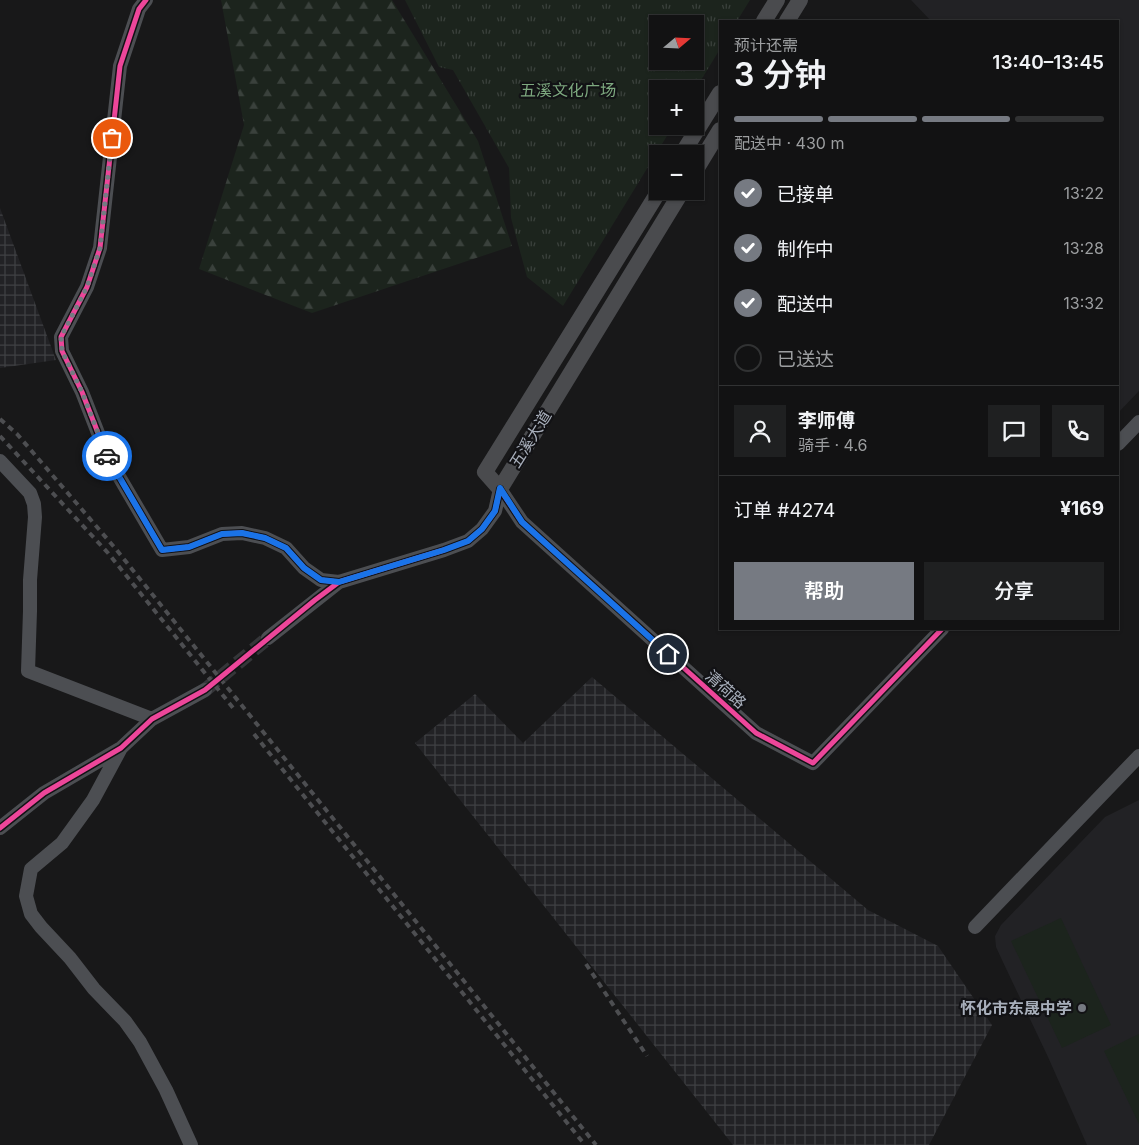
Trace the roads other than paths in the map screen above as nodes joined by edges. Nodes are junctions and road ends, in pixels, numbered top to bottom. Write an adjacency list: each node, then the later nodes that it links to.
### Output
1 (146, 0): 16 (street)
2 (778, 0): 4 (main road)
3 (800, 0): 5 (main road)
4 (765, 20)
5 (788, 20)
6 (719, 95): 8 (main road)
7 (719, 132): 9 (main road)
8 (688, 145)
9 (704, 156)
10 (653, 200): 15 (main road, 五溪大道)
11 (676, 200): 15 (main road, 五溪大道)
12 (1139, 422): 13 (street)
13 (1119, 443)
14 (0, 461): 20 (street)
15 (500, 488): 16 (street); 17 (street, 清荷路)
16 (339, 582): 18 (street)
17 (941, 630)
18 (268, 638)
19 (206, 690): 20 (street)
20 (152, 719): 21 (street)
21 (121, 748): 23 (street); 25 (street)
22 (1139, 756): 24 (street)
23 (0, 828)
24 (974, 928)
25 (191, 1145)

